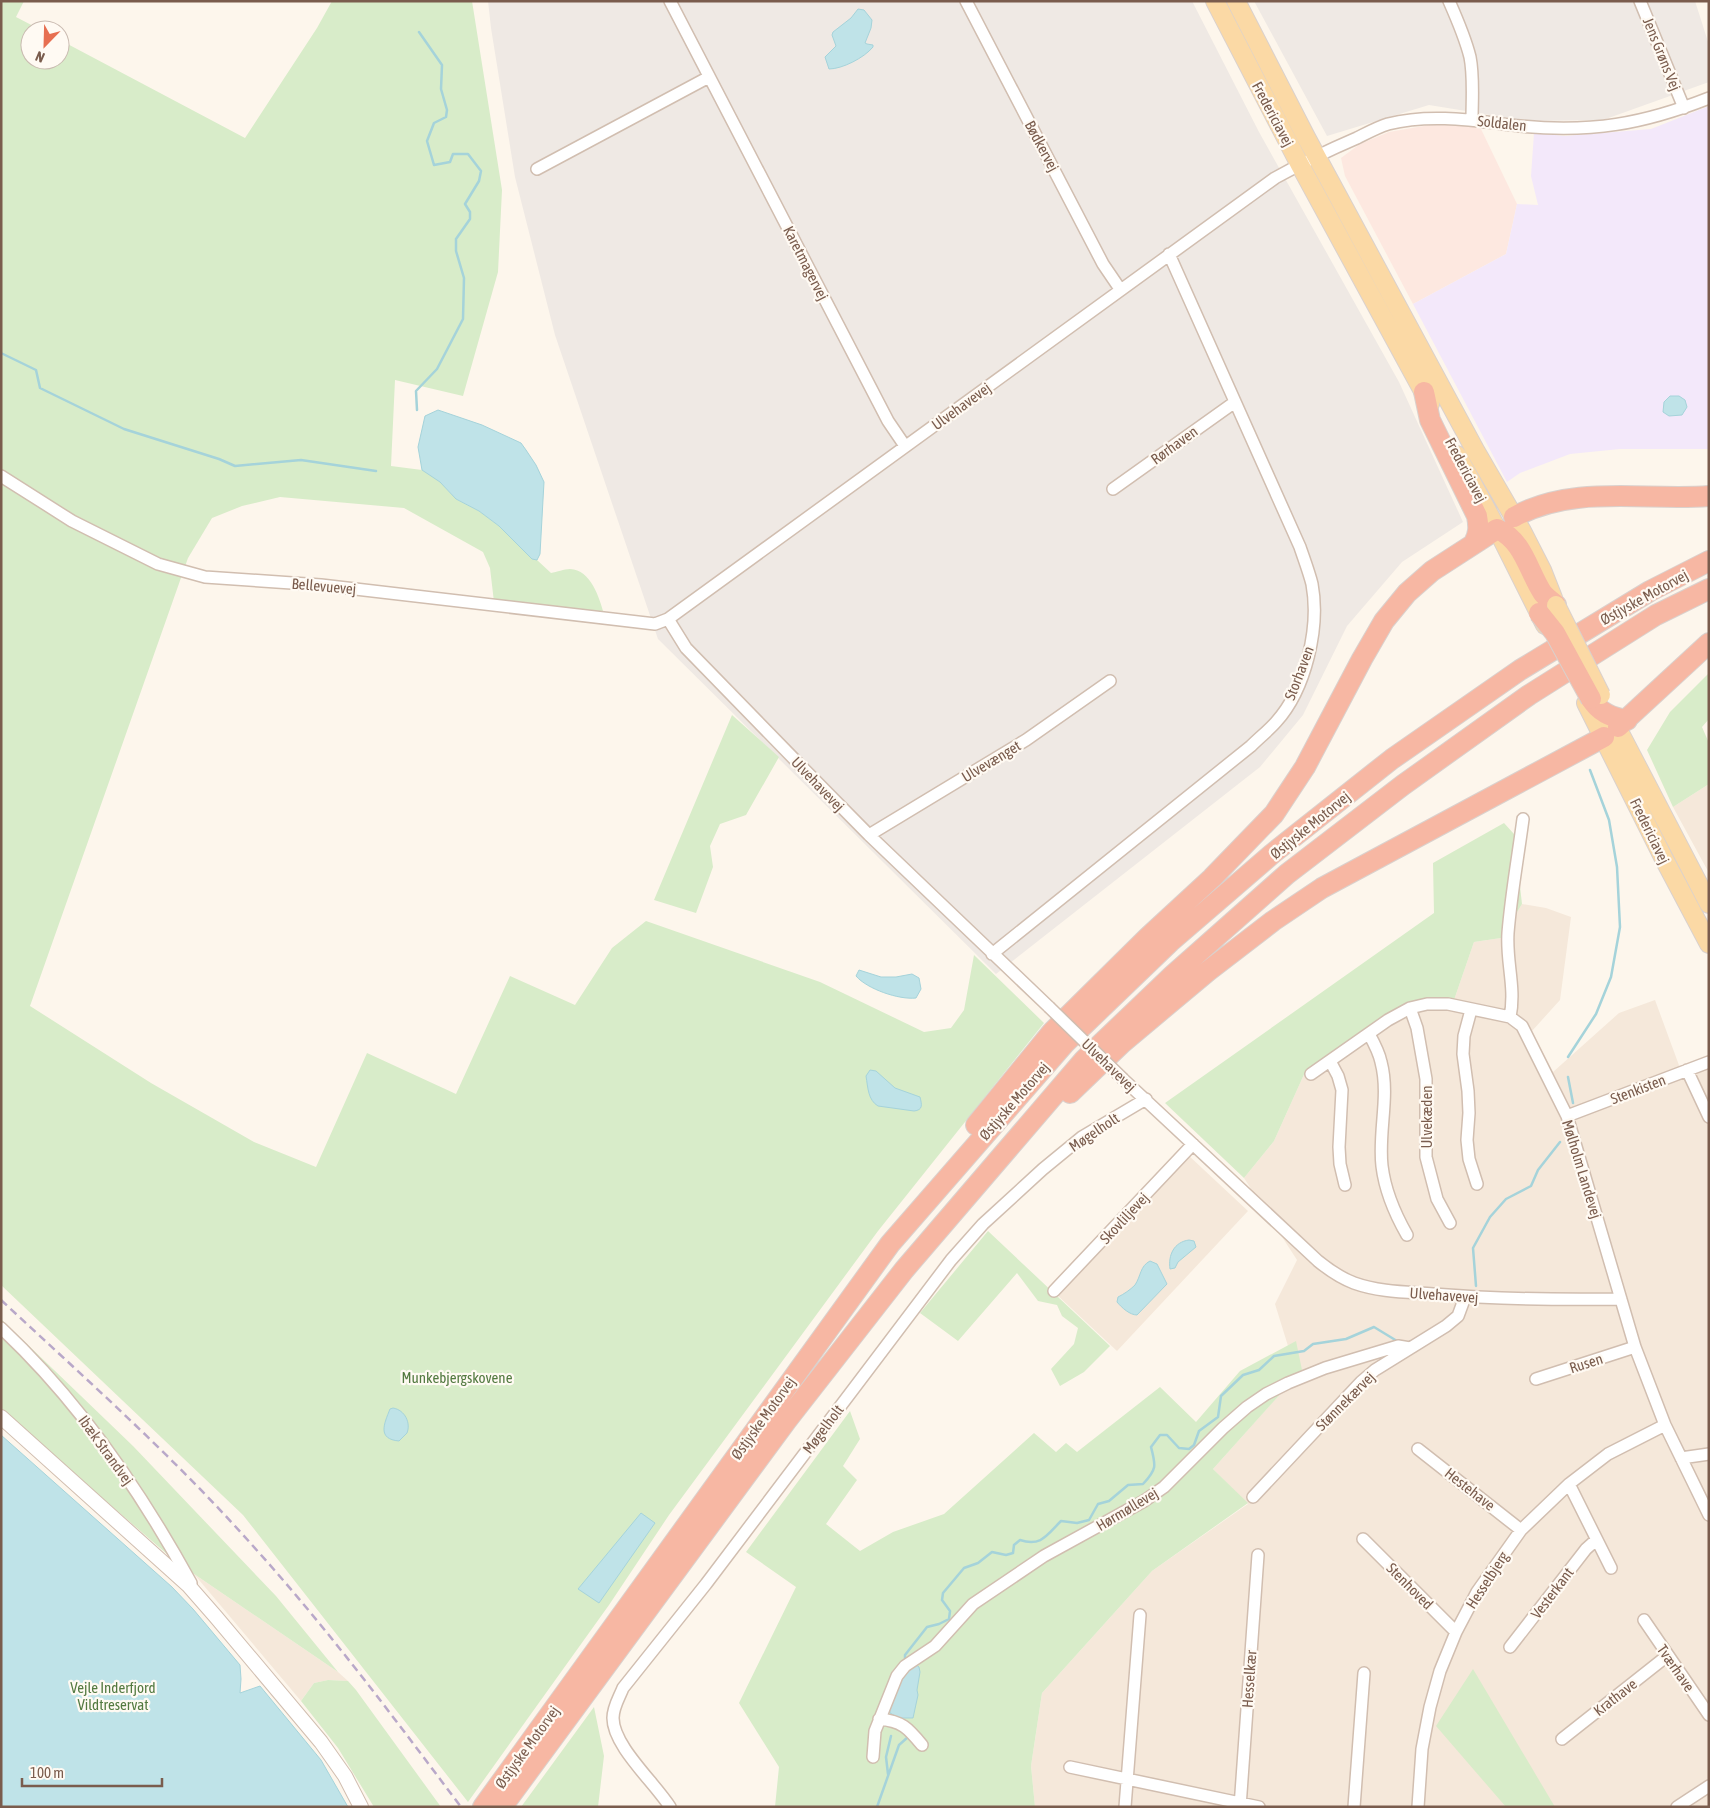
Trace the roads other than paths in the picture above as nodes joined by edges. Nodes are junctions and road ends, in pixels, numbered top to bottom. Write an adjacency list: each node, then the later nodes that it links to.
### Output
1 (670, 1): 8 (street, Karetmagervej)
2 (966, 1): 16 (street, Bødkervej)
3 (1215, 1): 7 (main road, Fredericiavej)
4 (1236, 1): 12 (main road, Fredericiavej)
5 (1449, 1): 11 (street)
6 (1640, 1): 10 (street, Jens Grøns Vej)
7 (1227, 26): 12 (main road); 13 (main road, Fredericiavej)
8 (709, 77): 14 (street); 19 (street, Karetmagervej)
9 (1709, 98): 10 (street, Soldalen)
10 (1684, 108): 11 (street, Soldalen)
11 (1472, 120): 12 (street, Soldalen)
12 (1317, 156): 13 (street, Soldalen); 17 (main road, Fredericiavej)
13 (1300, 165): 15 (street, Ulvehavevej); 17 (main road, Fredericiavej)
14 (537, 169)
15 (1169, 254): 16 (street, Ulvehavevej); 18 (street, Storhaven)
16 (1120, 290): 19 (street, Ulvehavevej)
17 (1433, 390): 23 (main road, Fredericiavej); 24 (main road, Fredericiavej); 25 (highway)
18 (1235, 402): 21 (street, Rørhaven); 37 (street, Storhaven)
19 (905, 446): 29 (street, Ulvehavevej)
20 (1, 476): 29 (street, Bellevuevej)
21 (1113, 489)
22 (1709, 496): 23 (highway)
23 (1514, 517): 24 (main road); 28 (main road, Fredericiavej)
24 (1497, 529): 25 (highway); 28 (highway)
25 (1474, 543): 55 (highway)
26 (1709, 562): 55 (highway, Østjyske Motorvej)
27 (1709, 589): 50 (highway, Østjyske Motorvej)
28 (1548, 609): 32 (highway, bridge)
29 (668, 619): 34 (street, Ulvehavevej)
30 (1709, 643): 32 (highway)
31 (1110, 681): 34 (street, Ulvevænget)
32 (1615, 725): 35 (main road, Fredericiavej); 36 (main road, Fredericiavej); 50 (highway)
33 (1523, 818): 40 (street)
34 (869, 835): 37 (street, Ulvehavevej)
35 (1709, 904)
36 (1709, 944)
37 (992, 954): 46 (street, Ulvehavevej, bridge)
38 (1410, 1008): 39 (street); 41 (street); 53 (street, Ulvekæden)
39 (1471, 1010): 40 (street); 51 (street)
40 (1510, 1017): 47 (street, Mølholm Landevej)
41 (1369, 1034): 42 (street); 54 (street)
42 (1330, 1061): 45 (street); 52 (street)
43 (1709, 1062): 44 (street, Stenkisten)
44 (1687, 1070): 47 (street, Stenkisten); 48 (street)
45 (1310, 1074)
46 (1146, 1099): 49 (street, Ulvehavevej); 96 (street, Møgelholt)
47 (1567, 1116): 58 (street, Mølholm Landevej)
48 (1709, 1116)
49 (1193, 1144): 56 (street, Skovliljevej); 57 (street, Ulvehavevej)
50 (978, 1183): 83 (highway, Østjyske Motorvej)
51 (1477, 1184)
52 (1345, 1185)
53 (1450, 1223)
54 (1407, 1235)
55 (890, 1244): 83 (highway, Østjyske Motorvej)
56 (1054, 1291)
57 (1465, 1297): 58 (street, Ulvehavevej); 61 (street, Stønnekærvej)
58 (1620, 1299): 60 (street, Mølholm Landevej)
59 (1, 1328): 76 (street, Ibæk Strandvej)
60 (1635, 1347): 62 (street, Rusen); 64 (street, Mølholm Landevej)
61 (1410, 1348): 69 (street, Stønnekærvej); 85 (street, Hørmøllevej)
62 (1536, 1379)
63 (1, 1417): 76 (street, Ibæk Strandvej)
64 (1665, 1425): 67 (street, Mølholm Landevej); 68 (street, Hesselbjerg)
65 (1418, 1449): 71 (street, Hestehave)
66 (1709, 1454): 67 (street)
67 (1681, 1458): 70 (street, Mølholm Landevej)
68 (1569, 1484): 71 (street, Hesselbjerg); 73 (street)
69 (1252, 1497)
70 (1709, 1516)
71 (1521, 1530): 79 (street, Hesselbjerg)
72 (1363, 1539): 79 (street, Stenhoved)
73 (1596, 1540): 75 (street); 80 (street, Vesterkant)
74 (1258, 1555): 92 (street, Hesselkær)
75 (1611, 1568)
76 (188, 1585): 93 (street, Ibæk Strandvej)
77 (1140, 1615): 90 (street)
78 (1644, 1620): 81 (street, Tværhave)
79 (1456, 1632): 100 (street, Hesselbjerg)
80 (1510, 1647)
81 (1667, 1656): 84 (street, Tværhave); 86 (street, Krathave)
82 (1364, 1673): 99 (street)
83 (579, 1688): 94 (highway, Østjyske Motorvej); 95 (highway, Østjyske Motorvej)
84 (1709, 1715)
85 (879, 1720): 87 (street); 88 (street, Hørmøllevej)
86 (1562, 1739)
87 (922, 1745)
88 (873, 1757)
89 (1070, 1767): 90 (street)
90 (1128, 1778): 92 (street); 97 (street)
91 (1709, 1786): 101 (street)
92 (1240, 1805): 98 (street)
93 (362, 1807)
94 (483, 1807)
95 (502, 1807)
96 (670, 1807)
97 (1125, 1807)
98 (1259, 1807)
99 (1354, 1807)
100 (1418, 1807)
101 (1677, 1807)

